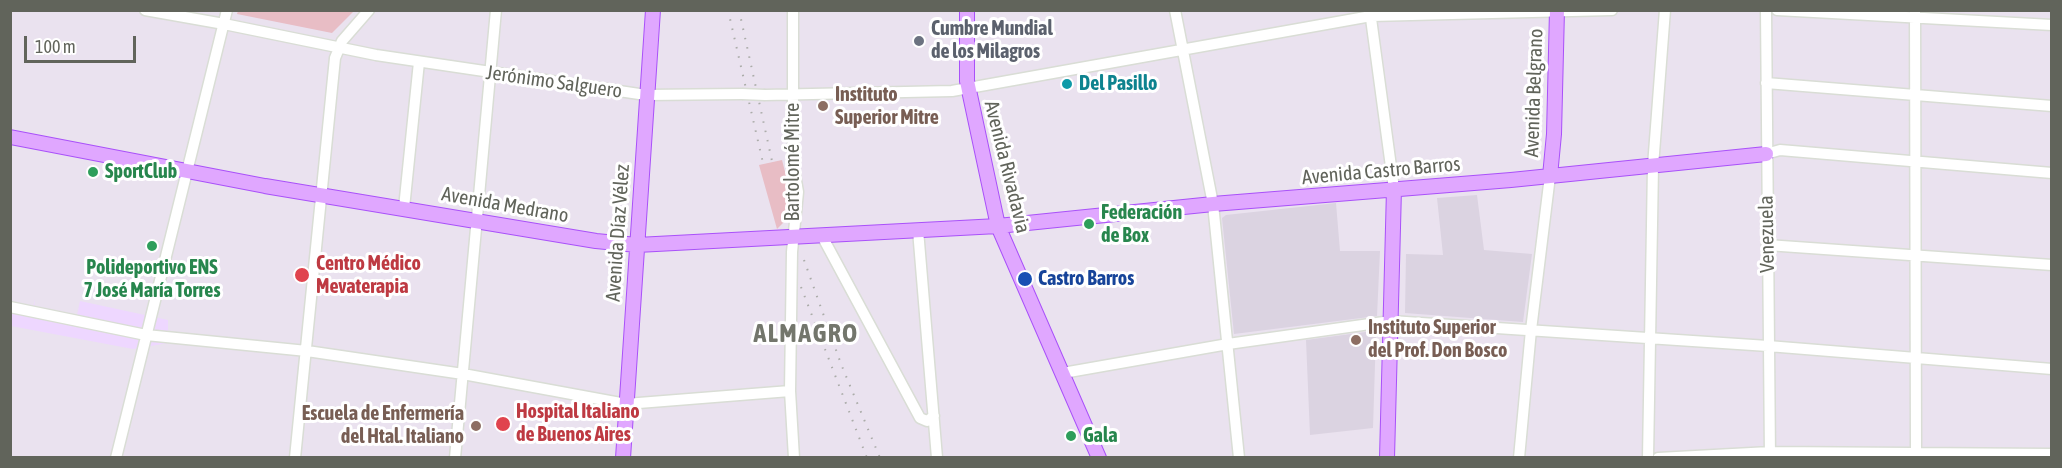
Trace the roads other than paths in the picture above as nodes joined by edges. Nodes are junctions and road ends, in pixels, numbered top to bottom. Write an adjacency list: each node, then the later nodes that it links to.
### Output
1 (145, 10): 17 (street, Jerónimo Salguero)
2 (227, 10): 17 (street)
3 (369, 10): 19 (street)
4 (496, 10): 22 (street)
5 (653, 10): 26 (main road, Avenida Díaz Vélez)
6 (793, 10): 25 (street, Bartolomé Mitre)
7 (967, 10): 24 (main road, Avenida Rivadavia)
8 (1175, 10): 20 (street)
9 (1611, 10): 13 (street, Jerónimo Salguero)
10 (1665, 10): 34 (street)
11 (1766, 10): 23 (street, Venezuela)
12 (1777, 10): 16 (street)
13 (1557, 11): 15 (street, Jerónimo Salguero); 29 (main road, Avenida Belgrano)
14 (1371, 13): 15 (street, Jerónimo Salguero); 20 (street, Jerónimo Salguero); 40 (street)
15 (1424, 13)
16 (1915, 14): 18 (street); 27 (street)
17 (224, 24): 19 (street, Jerónimo Salguero); 36 (street)
18 (2052, 25)
19 (338, 48): 21 (street, Jerónimo Salguero); 41 (street)
20 (1184, 51): 24 (street, Jerónimo Salguero); 42 (street)
21 (419, 62): 22 (street, Jerónimo Salguero); 43 (street)
22 (490, 72): 26 (street, Jerónimo Salguero); 44 (street)
23 (1766, 83): 27 (street); 32 (street, Venezuela)
24 (968, 89): 25 (street, Jerónimo Salguero); 45 (main road, Avenida Rivadavia)
25 (793, 94): 26 (street, Jerónimo Salguero, bridge); 48 (street, Bartolomé Mitre)
26 (646, 95): 50 (main road, Avenida Díaz Vélez)
27 (1916, 95): 28 (street); 33 (street)
28 (2052, 106)
29 (1554, 134): 31 (main road, Avenida Belgrano); 35 (main road)
30 (10, 137): 36 (main road, Avenida Medrano)
31 (1553, 148): 38 (main road, Avenida Belgrano); 39 (main road)
32 (1766, 154): 33 (street); 34 (main road, Avenida Castro Barros); 49 (street, Venezuela)
33 (1916, 162): 37 (street); 51 (street)
34 (1653, 166): 35 (main road, Avenida Castro Barros); 57 (street)
35 (1591, 171): 38 (main road, Avenida Castro Barros)
36 (187, 172): 41 (main road, Avenida Medrano); 56 (street)
37 (2052, 173)
38 (1550, 176): 39 (main road, Avenida Castro Barros); 55 (street)
39 (1511, 180): 40 (main road, Avenida Castro Barros)
40 (1394, 189): 42 (main road, Avenida Castro Barros); 54 (main road)
41 (322, 195): 43 (main road, Avenida Medrano); 60 (street)
42 (1213, 204): 45 (main road, Avenida Castro Barros); 58 (street)
43 (404, 208): 44 (main road, Avenida Medrano)
44 (475, 220): 50 (main road, Avenida Medrano); 63 (street)
45 (998, 226): 46 (main road, Avenida Medrano); 64 (main road, Avenida Rivadavia)
46 (918, 230): 47 (main road, Avenida Medrano); 67 (street)
47 (822, 236): 48 (main road, Avenida Medrano); 67 (street)
48 (793, 237): 50 (main road, Avenida Medrano); 65 (street, Bartolomé Mitre)
49 (1767, 244): 51 (street); 59 (street, Venezuela)
50 (637, 245): 66 (main road, Avenida Díaz Vélez)
51 (1917, 255): 52 (street); 61 (street)
52 (2052, 266)
53 (10, 307): 56 (street)
54 (1391, 321): 55 (street); 58 (street); 79 (main road)
55 (1531, 330): 57 (street); 80 (street)
56 (146, 335): 60 (street); 71 (street)
57 (1650, 338): 59 (street); 81 (street)
58 (1228, 344): 64 (street); 78 (street)
59 (1768, 346): 61 (street); 69 (street, Venezuela)
60 (307, 351): 63 (street); 72 (street)
61 (1916, 359): 62 (street); 70 (street)
62 (2052, 369)
63 (463, 374): 66 (street); 73 (street)
64 (1063, 374): 77 (main road, Avenida Rivadavia)
65 (790, 391): 66 (street); 75 (street, Bartolomé Mitre)
66 (626, 404): 74 (main road, Avenida Díaz Vélez)
67 (934, 416): 76 (street)
68 (2052, 454): 70 (street)
69 (1770, 455): 70 (street); 82 (street)
70 (1916, 455)
71 (116, 458)
72 (295, 458)
73 (455, 458)
74 (623, 458)
75 (794, 458)
76 (937, 458)
77 (1099, 458)
78 (1239, 458)
79 (1387, 458)
80 (1519, 458)
81 (1648, 458)
82 (1658, 458)

